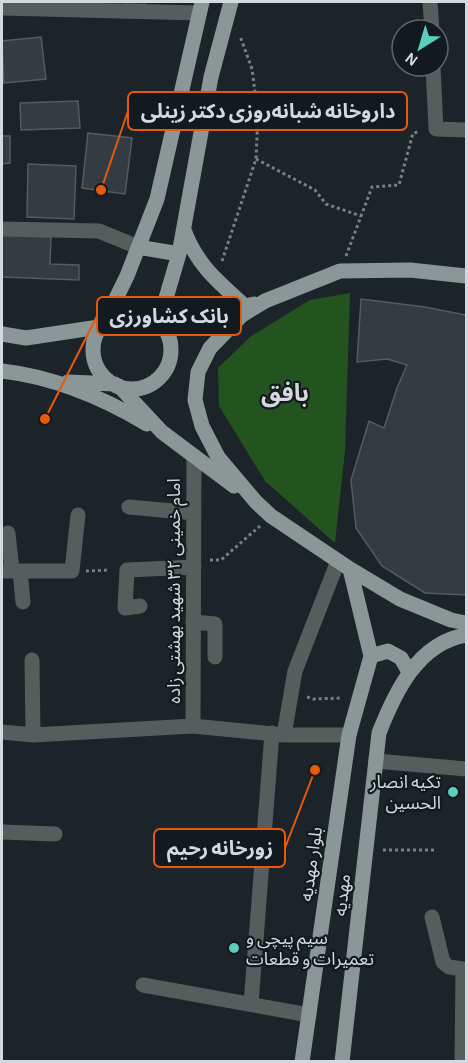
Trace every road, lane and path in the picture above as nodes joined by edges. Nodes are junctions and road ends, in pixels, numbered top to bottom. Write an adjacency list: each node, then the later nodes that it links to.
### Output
1 (430, 2): 6 (street)
2 (230, 4): 10 (path); 13 (main road)
3 (23, 5): 4 (street); 5 (street)
4 (201, 7): 14 (main road)
5 (2, 8)
6 (431, 18)
7 (434, 78): 8 (street)
8 (436, 129): 9 (street); 11 (path)
9 (466, 130)
10 (256, 159): 11 (path); 18 (path)
11 (362, 216): 16 (path)
12 (2, 229): 14 (street)
13 (184, 230): 15 (main road); 18 (main road)
14 (138, 247): 15 (main road); 22 (main road)
15 (179, 254): 21 (main road)
16 (340, 271): 17 (main road); 19 (main road)
17 (466, 276)
18 (216, 280): 20 (main road)
19 (265, 301): 20 (main road); 29 (main road)
20 (245, 306): 21 (main road)
21 (160, 323): 22 (main road); 26 (main road)
22 (102, 324): 23 (main road); 26 (main road)
23 (2, 334)
24 (2, 371): 25 (main road)
25 (56, 381): 26 (main road); 27 (main road)
26 (117, 385): 27 (main road)
27 (162, 432): 28 (main road)
28 (194, 456): 29 (main road); 31 (street, امام خمینی ۳۲ شهید بهشتی زاده)
29 (256, 502): 33 (main road)
30 (129, 507): 31 (street)
31 (194, 513): 35 (street, امام خمینی ۳۲ شهید بهشتی زاده)
32 (78, 515): 39 (street)
33 (272, 516): 35 (path); 36 (main road)
34 (8, 533): 38 (street)
35 (194, 563): 37 (street); 42 (street, امام خمینی ۳۲ شهید بهشتی زاده)
36 (344, 565): 43 (main road); 45 (main road, بلوار مهدیه); 49 (street)
37 (127, 570): 39 (path); 41 (street)
38 (11, 571): 39 (street); 40 (street)
39 (72, 571)
40 (23, 602)
41 (140, 606)
42 (193, 622): 46 (street); 51 (street, امام خمینی ۳۲ شهید بهشتی زاده)
43 (466, 623)
44 (466, 635): 48 (main road)
45 (371, 656): 48 (main road); 50 (main road, بلوار مهدیه)
46 (214, 657)
47 (32, 660): 54 (street)
48 (409, 672): 56 (main road, مهدیه)
49 (291, 693): 50 (path); 53 (street)
50 (359, 698): 55 (main road, بلوار مهدیه)
51 (193, 726): 53 (street); 54 (street)
52 (2, 732): 54 (street)
53 (278, 734): 55 (street); 64 (street)
54 (33, 735)
55 (349, 735): 66 (main road, بلوار مهدیه)
56 (376, 761): 57 (street); 60 (main road, مهدیه)
57 (466, 770)
58 (2, 832): 59 (street)
59 (55, 834)
60 (366, 850): 61 (path); 69 (main road, مهدیه)
61 (435, 850)
62 (432, 917): 65 (street)
63 (143, 984): 64 (street)
64 (251, 1004): 66 (street)
65 (465, 1007): 67 (street)
66 (309, 1015): 68 (main road, بلوار مهدیه)
67 (464, 1055)
68 (302, 1062)
69 (342, 1062)

